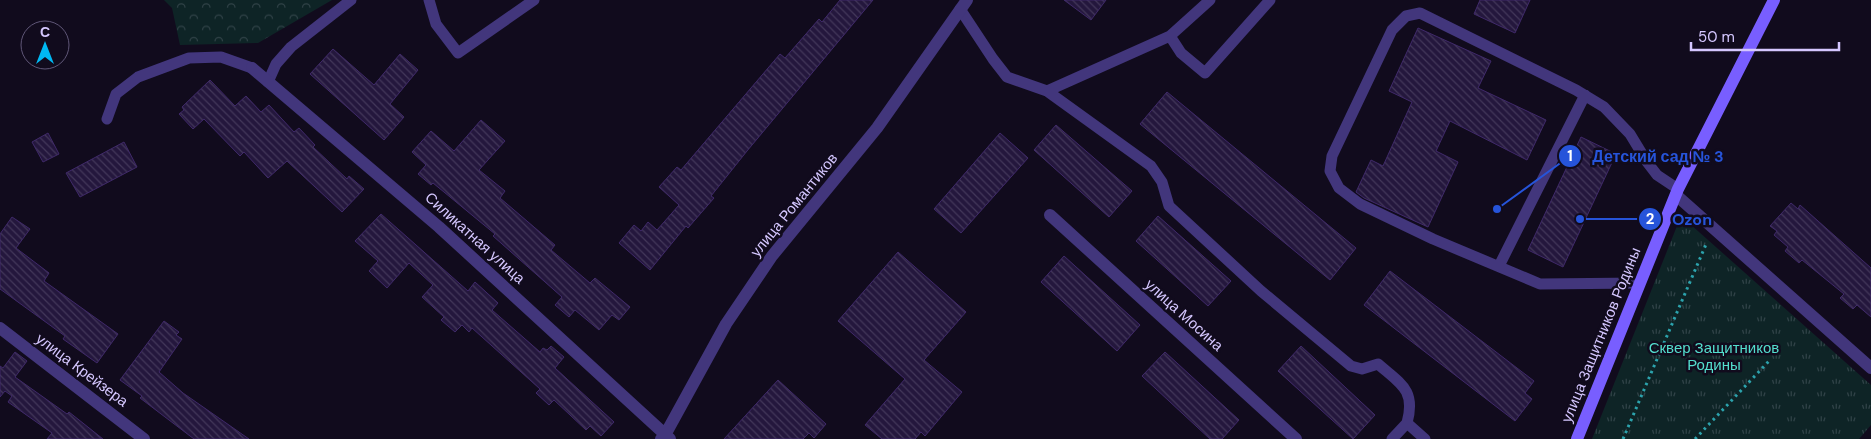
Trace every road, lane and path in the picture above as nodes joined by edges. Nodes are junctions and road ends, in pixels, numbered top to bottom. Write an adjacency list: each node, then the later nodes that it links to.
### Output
1 (351, 0): 10 (lane)
2 (429, 0): 3 (lane)
3 (534, 0)
4 (1210, 0): 8 (lane)
5 (1270, 0): 8 (lane)
6 (1774, 0): 14 (street, улица Защитников Родины)
7 (964, 4): 11 (lane); 23 (street, улица Романтиков)
8 (1170, 36): 11 (lane)
9 (252, 68): 10 (street, Силикатная улица); 13 (lane)
10 (268, 82): 23 (street, Силикатная улица)
11 (1047, 91): 22 (lane)
12 (1585, 95): 14 (lane); 17 (lane); 17 (lane)
13 (107, 119)
14 (1677, 192): 16 (street); 18 (street, улица Защитников Родины)
15 (1050, 214): 25 (street, улица Мосина)
16 (1713, 228): 21 (street); 29 (path)
17 (1499, 266): 18 (lane)
18 (1639, 283): 28 (street, улица Защитников Родины)
19 (0, 328): 24 (street, улица Крейзера)
20 (1770, 360): 30 (path)
21 (1871, 368)
22 (1407, 423): 26 (lane); 27 (lane)
23 (665, 438)
24 (144, 439)
25 (1296, 439)
26 (1392, 439)
27 (1425, 439)
28 (1577, 439)
29 (1623, 439)
30 (1695, 439)

